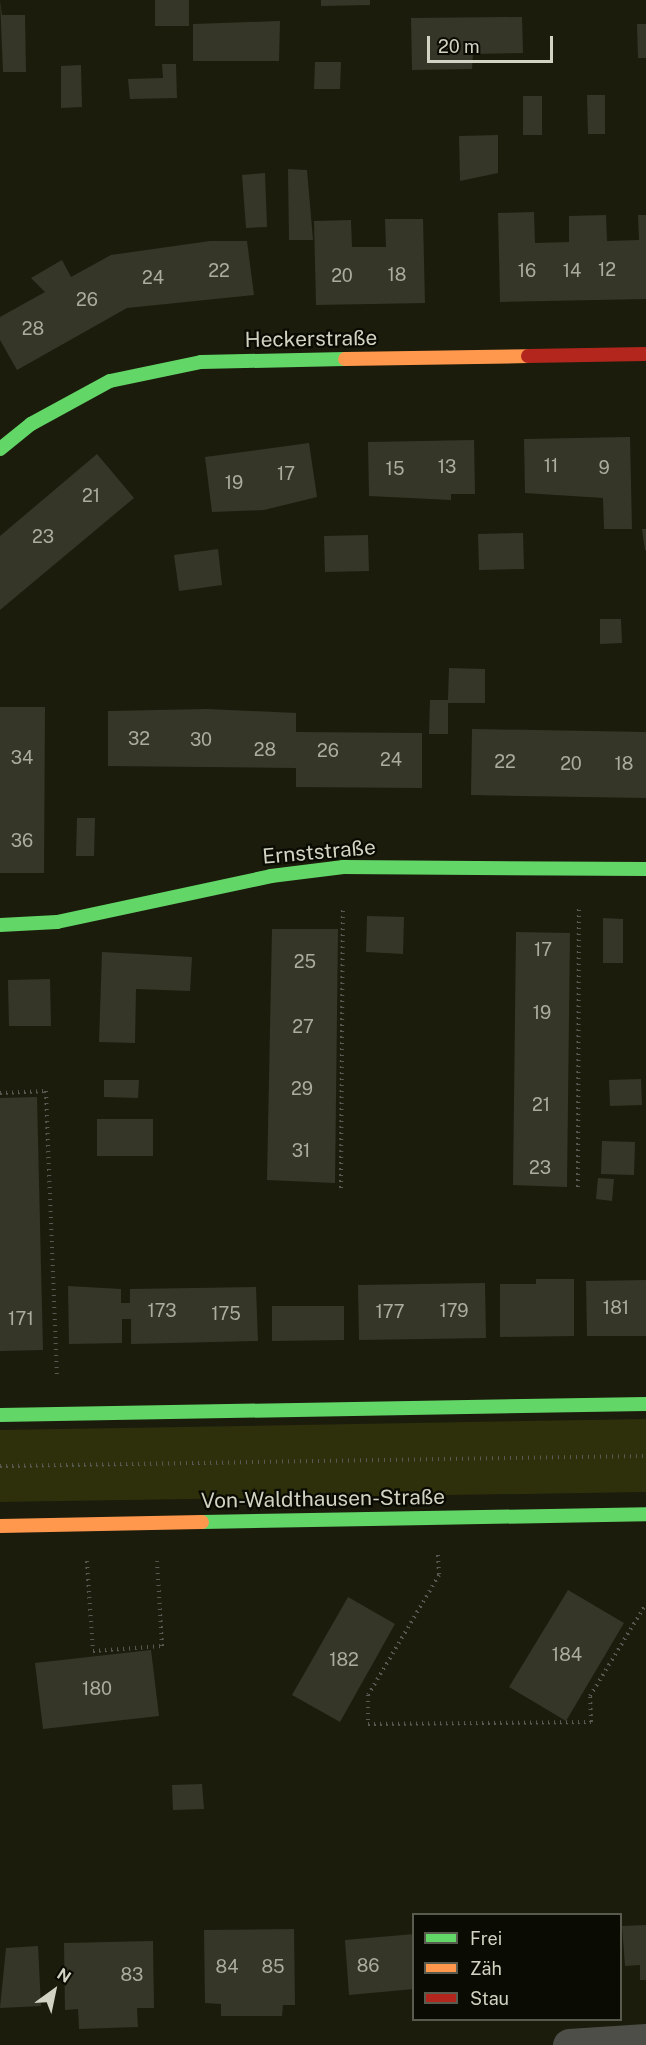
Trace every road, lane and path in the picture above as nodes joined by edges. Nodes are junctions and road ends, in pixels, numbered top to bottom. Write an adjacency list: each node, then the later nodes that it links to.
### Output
1 (646, 354): 2 (street, Heckerstraße)
2 (0, 449)
3 (343, 867): 4 (street, Ernststraße); 6 (street, Ernststraße); 9 (path)
4 (579, 868): 5 (street, Ernststraße); 8 (path)
5 (646, 869)
6 (0, 925)
7 (0, 1093): 11 (path)
8 (578, 1187)
9 (341, 1188)
10 (646, 1404): 11 (street)
11 (58, 1414): 12 (street)
12 (0, 1415)
13 (646, 1456): 14 (path)
14 (0, 1466)
15 (646, 1514): 16 (street, Von-Waldthausen-Straße)
16 (438, 1518): 17 (street, Von-Waldthausen-Straße); 20 (path)
17 (154, 1523): 18 (street, Von-Waldthausen-Straße); 18 (path)
18 (84, 1524): 19 (street, Von-Waldthausen-Straße)
19 (0, 1526)
20 (646, 1604)
21 (646, 2040): 22 (street)
22 (569, 2045)

